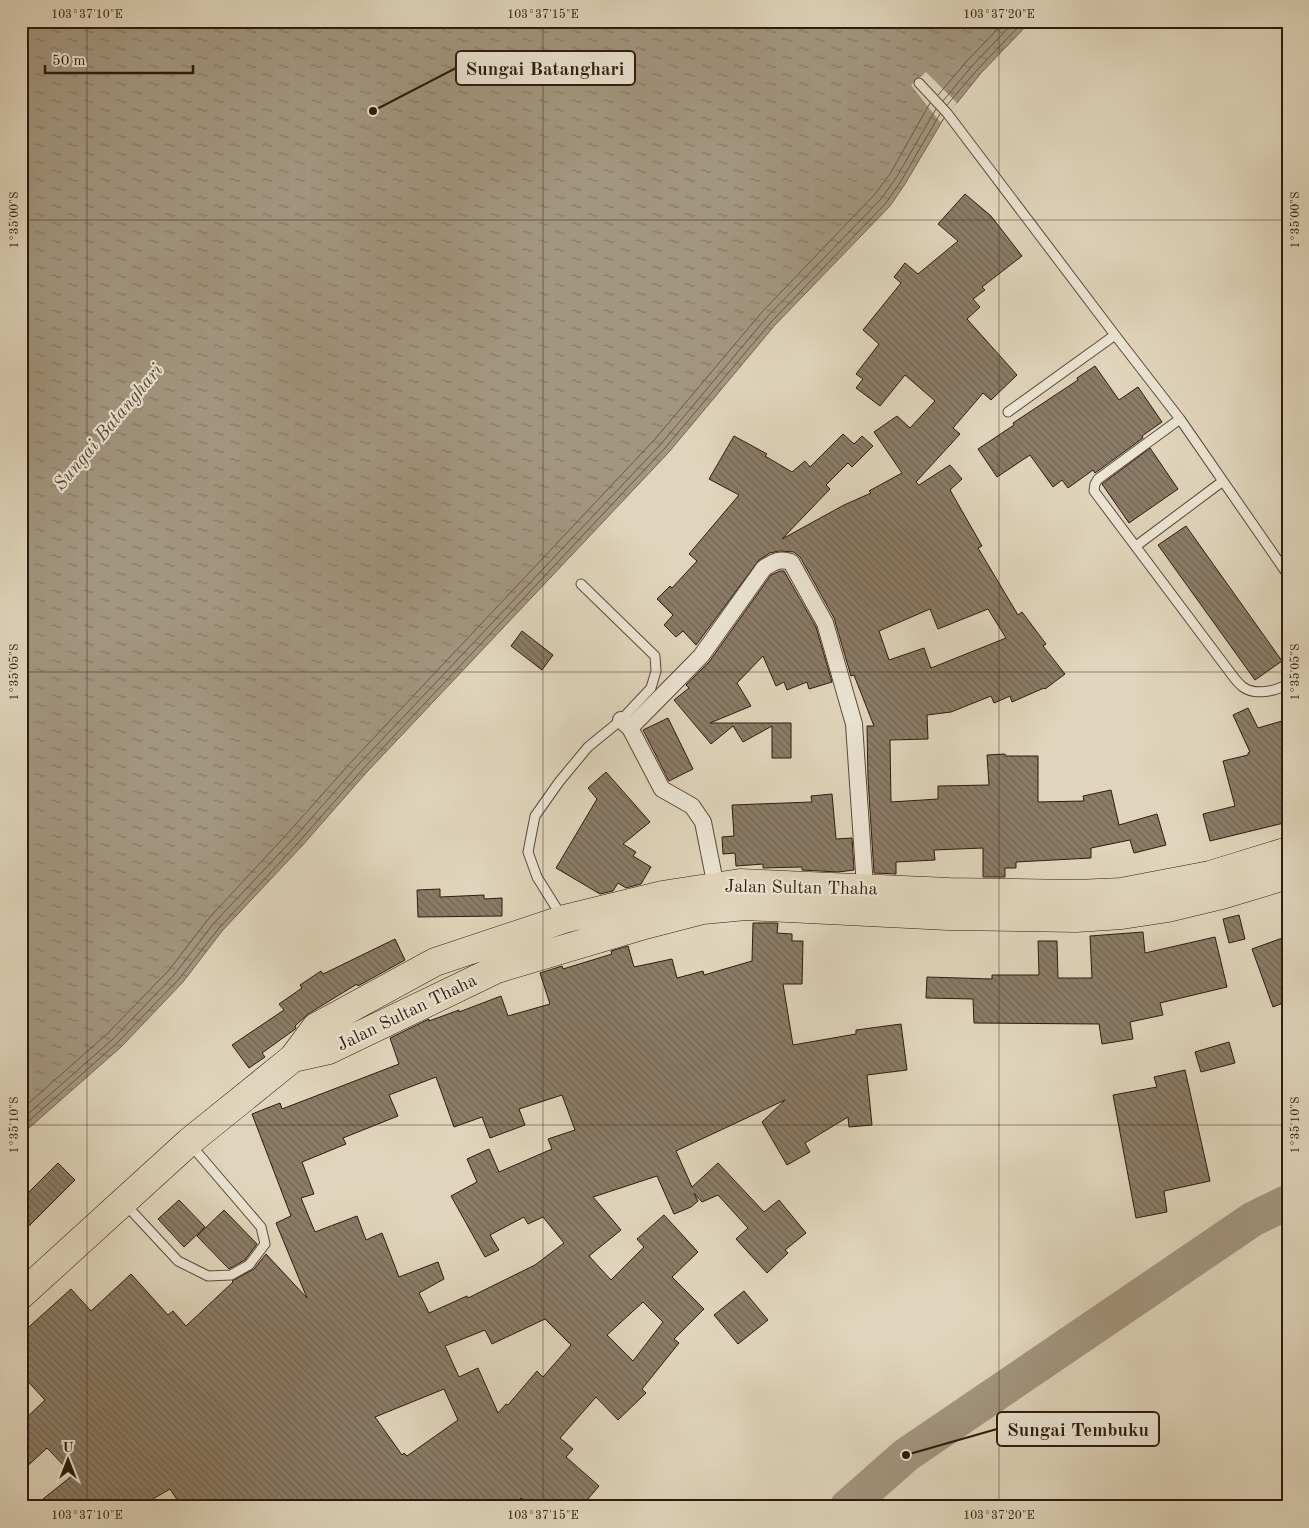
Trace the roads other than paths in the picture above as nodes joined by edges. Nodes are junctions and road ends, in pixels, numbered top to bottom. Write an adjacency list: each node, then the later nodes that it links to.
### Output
1 (919, 83): 2 (lane)
2 (1115, 335): 3 (lane); 4 (lane)
3 (1008, 412)
4 (1180, 419): 5 (lane); 6 (lane)
5 (1222, 480): 6 (lane); 7 (lane)
6 (1136, 546): 9 (lane)
7 (1288, 575)
8 (581, 584): 10 (lane)
9 (1288, 684)
10 (625, 724): 13 (street); 14 (street); 16 (lane)
11 (1288, 852): 15 (highway, Jalan Sultan Thaha)
12 (1288, 876): 15 (highway, Jalan Sultan Thaha)
13 (716, 887): 14 (highway, Jalan Sultan Thaha); 16 (highway, Jalan Sultan Thaha)
14 (865, 887): 15 (highway, Jalan Sultan Thaha)
15 (949, 904): 17 (highway, Jalan Sultan Thaha)
16 (564, 919): 17 (highway); 18 (highway, Jalan Sultan Thaha)
17 (574, 946): 18 (highway, Jalan Sultan Thaha)
18 (293, 1058): 19 (highway, Jalan Sultan Thaha)
19 (189, 1142): 20 (highway, Jalan Sultan Thaha); 20 (lane)
20 (124, 1203): 21 (highway, Jalan Sultan Thaha)
21 (21, 1295)

